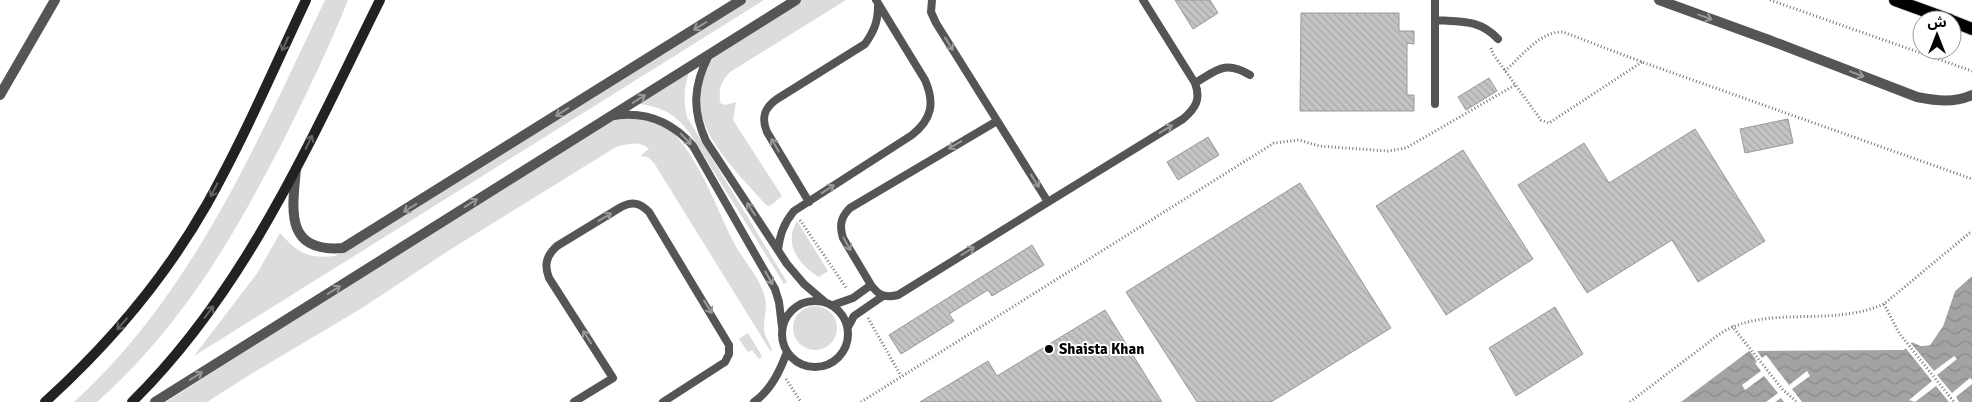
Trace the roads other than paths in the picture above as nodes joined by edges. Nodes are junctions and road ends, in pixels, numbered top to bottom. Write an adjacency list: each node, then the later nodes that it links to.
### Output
1 (306, 0): 34 (main road, one-way to 34)
2 (380, 0): 23 (main road, one-way to 2)
3 (741, 0): 23 (street, one-way to 23)
4 (796, 0): 15 (street)
5 (932, 0): 22 (lane, one-way to 22)
6 (1143, 0): 17 (lane)
7 (1435, 0): 13 (lane)
8 (1659, 0): 19 (street, one-way to 19)
9 (1895, 0): 12 (main road)
10 (55, 1): 18 (street)
11 (877, 3): 24 (lane, one-way to 11); 24 (lane, one-way to 11)
12 (1923, 10)
13 (1435, 20): 14 (lane); 20 (lane)
14 (1498, 39)
15 (709, 54): 21 (street, one-way to 15); 26 (lane, one-way to 15)
16 (1250, 75): 17 (lane)
17 (1194, 82): 25 (lane, one-way to 17)
18 (0, 95)
19 (1972, 95)
20 (1435, 104)
21 (610, 117): 31 (lane, one-way to 31); 36 (street, one-way to 21)
22 (997, 120): 25 (lane, one-way to 25); 27 (lane, one-way to 27)
23 (296, 168): 35 (main road, one-way to 23)
24 (809, 202): 26 (lane)
25 (1048, 202): 28 (lane, one-way to 25)
26 (778, 250): 29 (lane)
27 (871, 286): 28 (lane); 30 (lane)
28 (883, 296): 32 (lane)
29 (824, 302): 30 (lane); 31 (lane)
30 (833, 306): 32 (lane)
31 (782, 327): 33 (lane)
32 (848, 327): 33 (lane)
33 (787, 352): 39 (lane)
34 (45, 402)
35 (132, 402)
36 (155, 402)
37 (574, 402): 38 (lane, one-way to 38)
38 (663, 402)
39 (754, 402)

